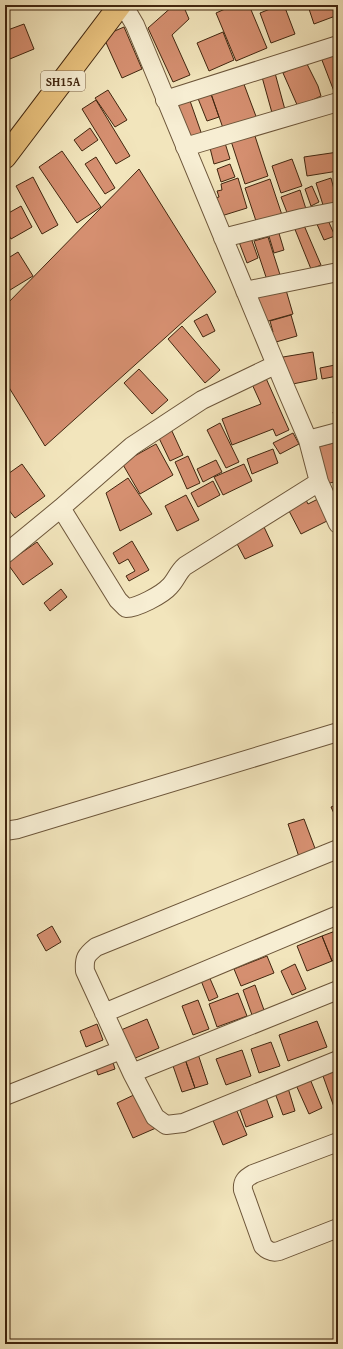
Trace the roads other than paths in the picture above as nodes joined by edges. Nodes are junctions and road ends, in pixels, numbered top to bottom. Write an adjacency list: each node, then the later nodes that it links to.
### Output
1 (121, 5): 3 (street); 6 (main road, SH15A)
2 (338, 45): 3 (street)
3 (165, 100): 5 (street)
4 (338, 102): 5 (street)
5 (185, 147): 8 (street)
6 (5, 157)
7 (338, 211): 8 (street)
8 (223, 238): 10 (street)
9 (338, 272): 10 (street)
10 (245, 291): 11 (street)
11 (275, 364): 13 (street); 15 (street)
12 (338, 432): 13 (street)
13 (308, 440): 14 (street)
14 (319, 482): 15 (street); 16 (street)
15 (61, 508): 17 (street)
16 (337, 518)
17 (5, 554)
18 (338, 732): 19 (street)
19 (5, 831)
20 (338, 849): 23 (street)
21 (338, 915): 23 (street)
22 (338, 990): 26 (street)
23 (104, 1013): 24 (street)
24 (121, 1050): 26 (street); 27 (street)
25 (338, 1060): 26 (street)
26 (132, 1073)
27 (5, 1096)
28 (338, 1142): 29 (street)
29 (338, 1228)

